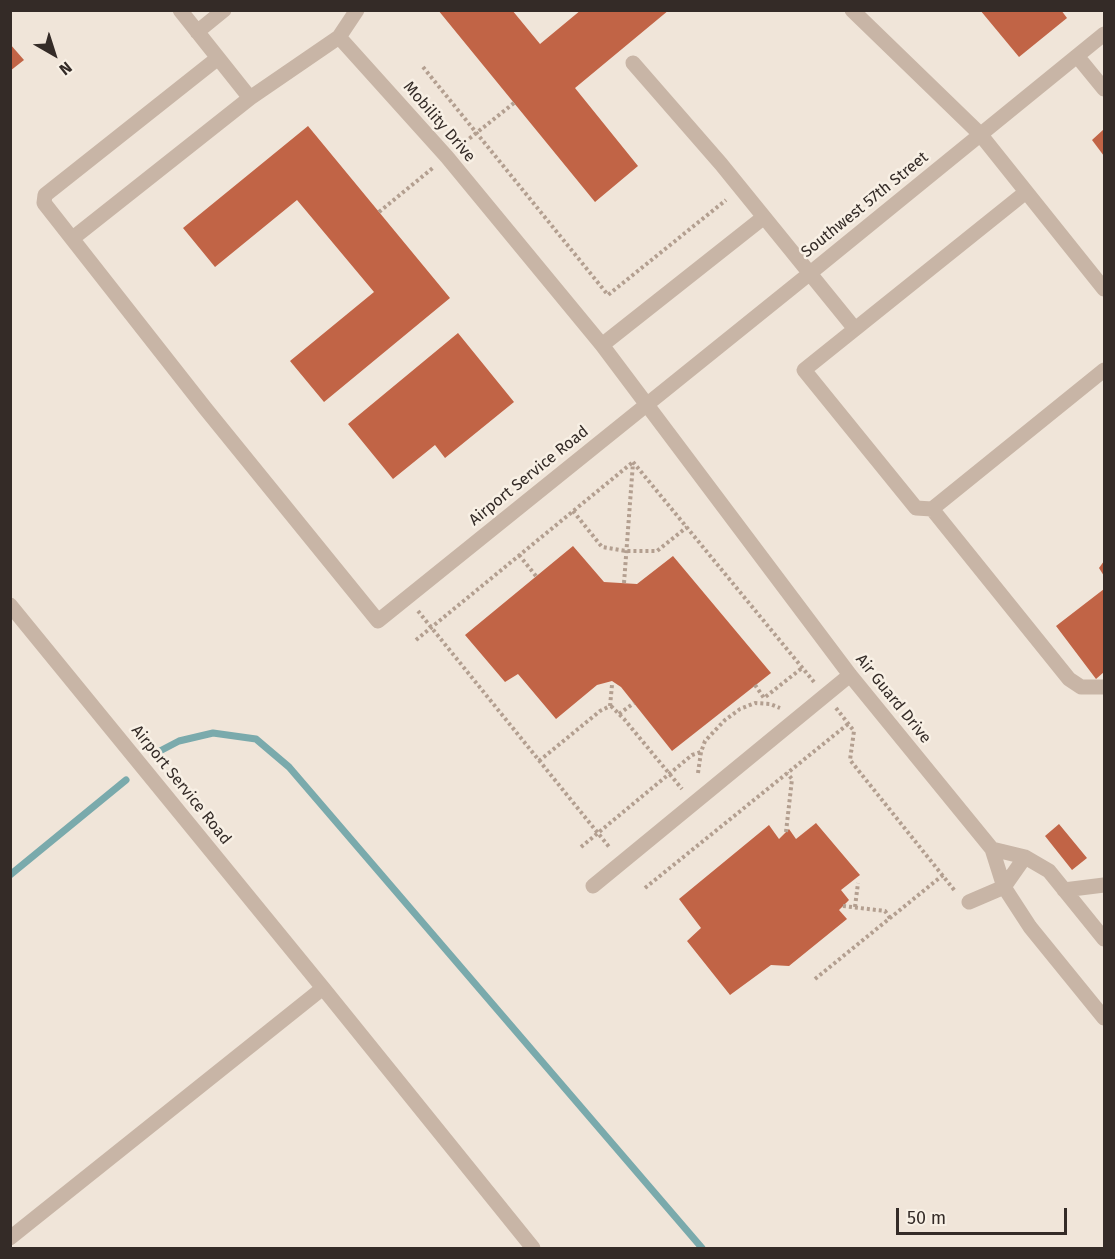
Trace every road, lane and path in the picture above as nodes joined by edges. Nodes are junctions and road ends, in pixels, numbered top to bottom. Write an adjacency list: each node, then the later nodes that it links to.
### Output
1 (180, 10): 5 (lane)
2 (224, 10): 5 (lane)
3 (357, 10): 7 (lane)
4 (852, 10): 16 (lane)
5 (197, 32): 9 (lane)
6 (1104, 34): 8 (lane, Southwest 57th Street)
7 (339, 37): 13 (lane); 27 (lane, Mobility Drive)
8 (1077, 56): 12 (lane); 16 (lane, Southwest 57th Street)
9 (218, 58): 13 (lane); 23 (lane)
10 (633, 63): 22 (lane)
11 (423, 67): 15 (path)
12 (1104, 89)
13 (250, 98): 23 (lane)
14 (514, 103): 15 (path)
15 (476, 133): 17 (path); 20 (path)
16 (980, 134): 19 (lane); 24 (lane, Southwest 57th Street)
17 (461, 145)
18 (428, 171): 21 (path)
19 (1026, 192): 25 (lane); 26 (lane)
20 (727, 200)
21 (379, 212)
22 (764, 217): 24 (lane); 27 (lane)
23 (73, 238): 29 (lane, Airport Service Road)
24 (809, 274): 26 (lane); 29 (lane, Southwest 57th Street)
25 (1104, 290)
26 (855, 329): 31 (lane)
27 (602, 345): 29 (lane, Mobility Drive)
28 (1104, 370): 31 (lane)
29 (647, 404): 42 (lane, Air Guard Drive)
30 (633, 462): 32 (path); 33 (path); 34 (path)
31 (932, 510): 45 (lane)
32 (573, 511): 34 (path); 35 (path)
33 (687, 527): 34 (path); 46 (path)
34 (626, 551): 37 (path)
35 (519, 555): 36 (path); 40 (path)
36 (536, 576)
37 (624, 583)
38 (10, 604): 80 (lane, Airport Service Road)
39 (418, 611): 40 (path)
40 (432, 627): 41 (path); 55 (path)
41 (416, 640)
42 (850, 675): 64 (lane, Air Guard Drive); 68 (lane)
43 (612, 685): 49 (path)
44 (755, 686): 46 (path)
45 (1104, 687)
46 (764, 698): 48 (path)
47 (634, 703): 52 (path)
48 (764, 704): 51 (path); 54 (path)
49 (610, 706): 52 (path); 55 (path)
50 (834, 706): 53 (path)
51 (784, 709)
52 (619, 714): 58 (path)
53 (848, 724): 57 (path); 66 (path)
54 (701, 752): 56 (path); 58 (path)
55 (539, 760): 61 (path)
56 (698, 772)
57 (787, 773): 60 (path); 71 (path)
58 (670, 775): 59 (path); 61 (path)
59 (682, 790)
60 (786, 832)
61 (598, 833): 62 (path); 63 (path)
62 (581, 847)
63 (610, 848)
64 (992, 849): 65 (lane); 70 (lane, Air Guard Drive)
65 (1025, 857): 70 (lane); 72 (lane)
66 (943, 875): 73 (path); 77 (path)
67 (858, 883): 76 (path)
68 (593, 885)
69 (1104, 885): 72 (lane)
70 (1004, 887): 74 (lane); 81 (lane, Air Guard Drive)
71 (645, 888)
72 (1064, 890): 78 (lane)
73 (956, 892)
74 (969, 902)
75 (843, 906): 76 (path)
76 (855, 907): 77 (path)
77 (890, 918): 79 (path)
78 (1104, 939)
79 (815, 979)
80 (323, 988): 82 (lane); 83 (lane, Airport Service Road)
81 (1104, 1018)
82 (10, 1238)
83 (533, 1248)

